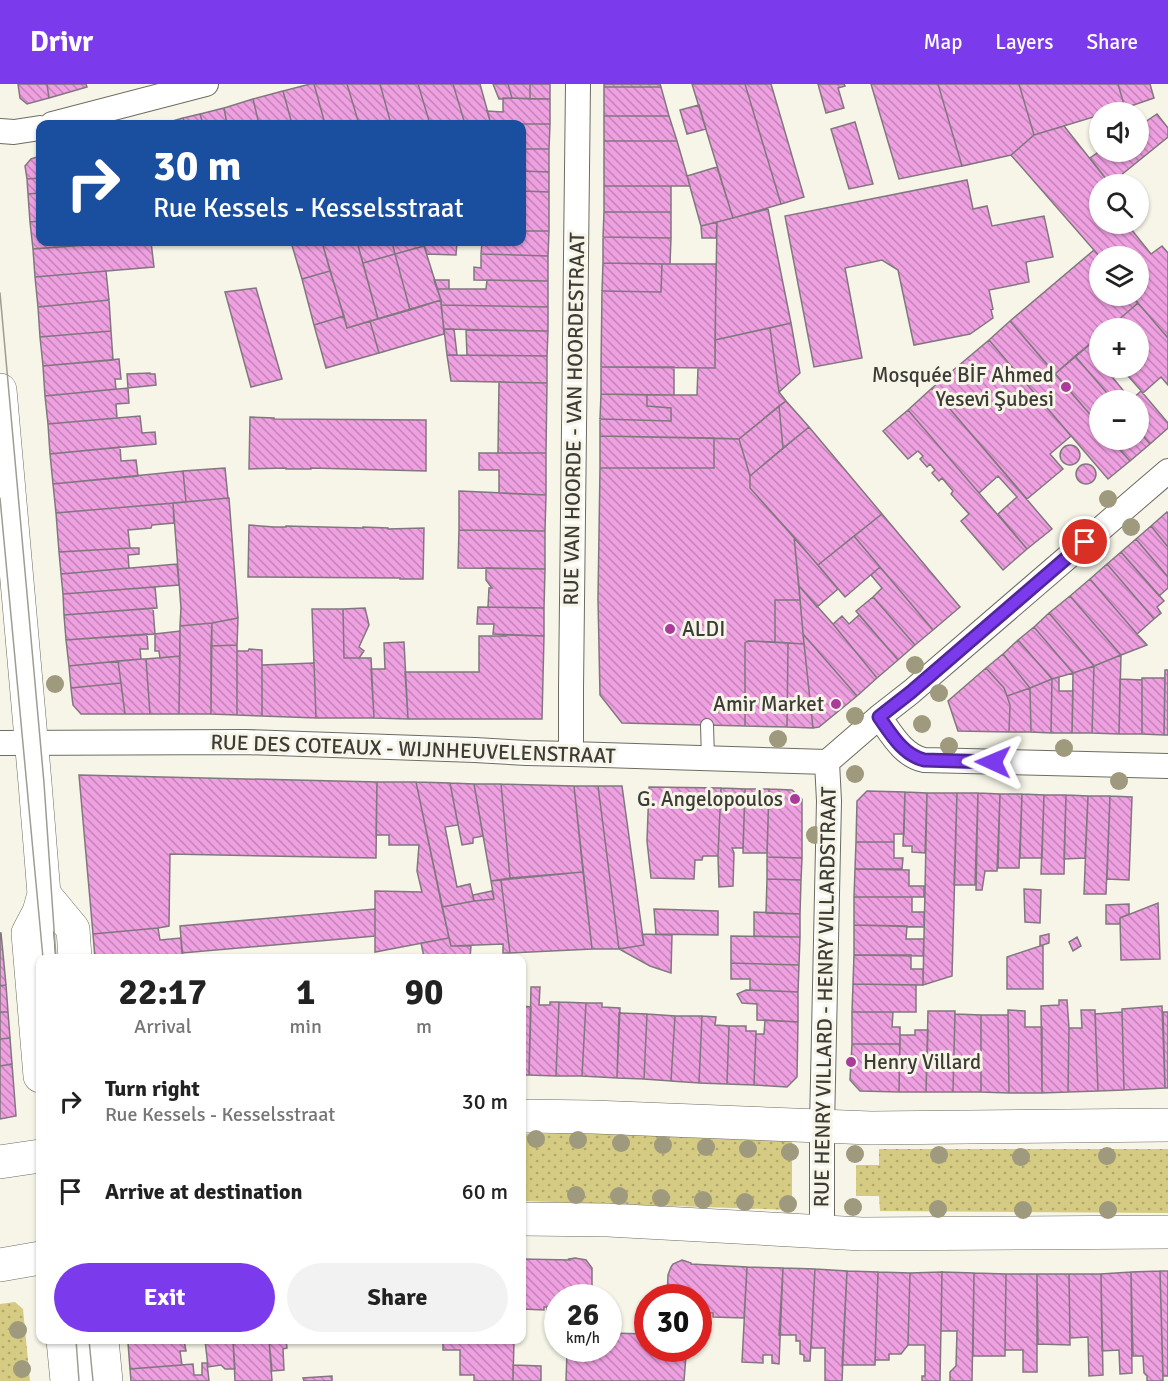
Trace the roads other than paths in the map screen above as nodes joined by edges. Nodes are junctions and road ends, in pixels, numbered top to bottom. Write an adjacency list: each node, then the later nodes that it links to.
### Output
1 (206, 84): 3 (street)
2 (578, 84): 11 (street, RUE VAN HOORDE - VAN HOORDESTRAAT)
3 (67, 120)
4 (36, 129): 5 (street)
5 (0, 131)
6 (0, 390): 10 (street)
7 (1168, 471): 8 (street)
8 (879, 717): 13 (street); 14 (street)
9 (707, 725): 12 (lane)
10 (16, 743): 11 (street, RUE DES COTEAUX - WIJNHEUVELENSTRAAT); 15 (street)
11 (571, 754): 12 (street, RUE DES COTEAUX - WIJNHEUVELENSTRAAT)
12 (708, 759): 13 (street, RUE DES COTEAUX - WIJNHEUVELENSTRAAT)
13 (827, 762): 21 (street, RUE HENRY VILLARD - HENRY VILLARDSTRAAT)
14 (1168, 766)
15 (44, 894): 16 (lane); 17 (street); 18 (street)
16 (50, 954)
17 (75, 954)
18 (36, 1028)
19 (526, 1116): 21 (street)
20 (1168, 1125): 21 (street)
21 (822, 1126): 25 (street, RUE HENRY VILLARD - HENRY VILLARDSTRAAT)
22 (36, 1157): 23 (street)
23 (0, 1162)
24 (526, 1219): 25 (street)
25 (822, 1232): 26 (street)
26 (1168, 1232)
27 (36, 1259): 28 (street)
28 (0, 1265)
29 (63, 1344): 32 (street)
30 (83, 1344): 33 (lane)
31 (102, 1344): 34 (street)
32 (67, 1381)
33 (86, 1381)
34 (106, 1381)

